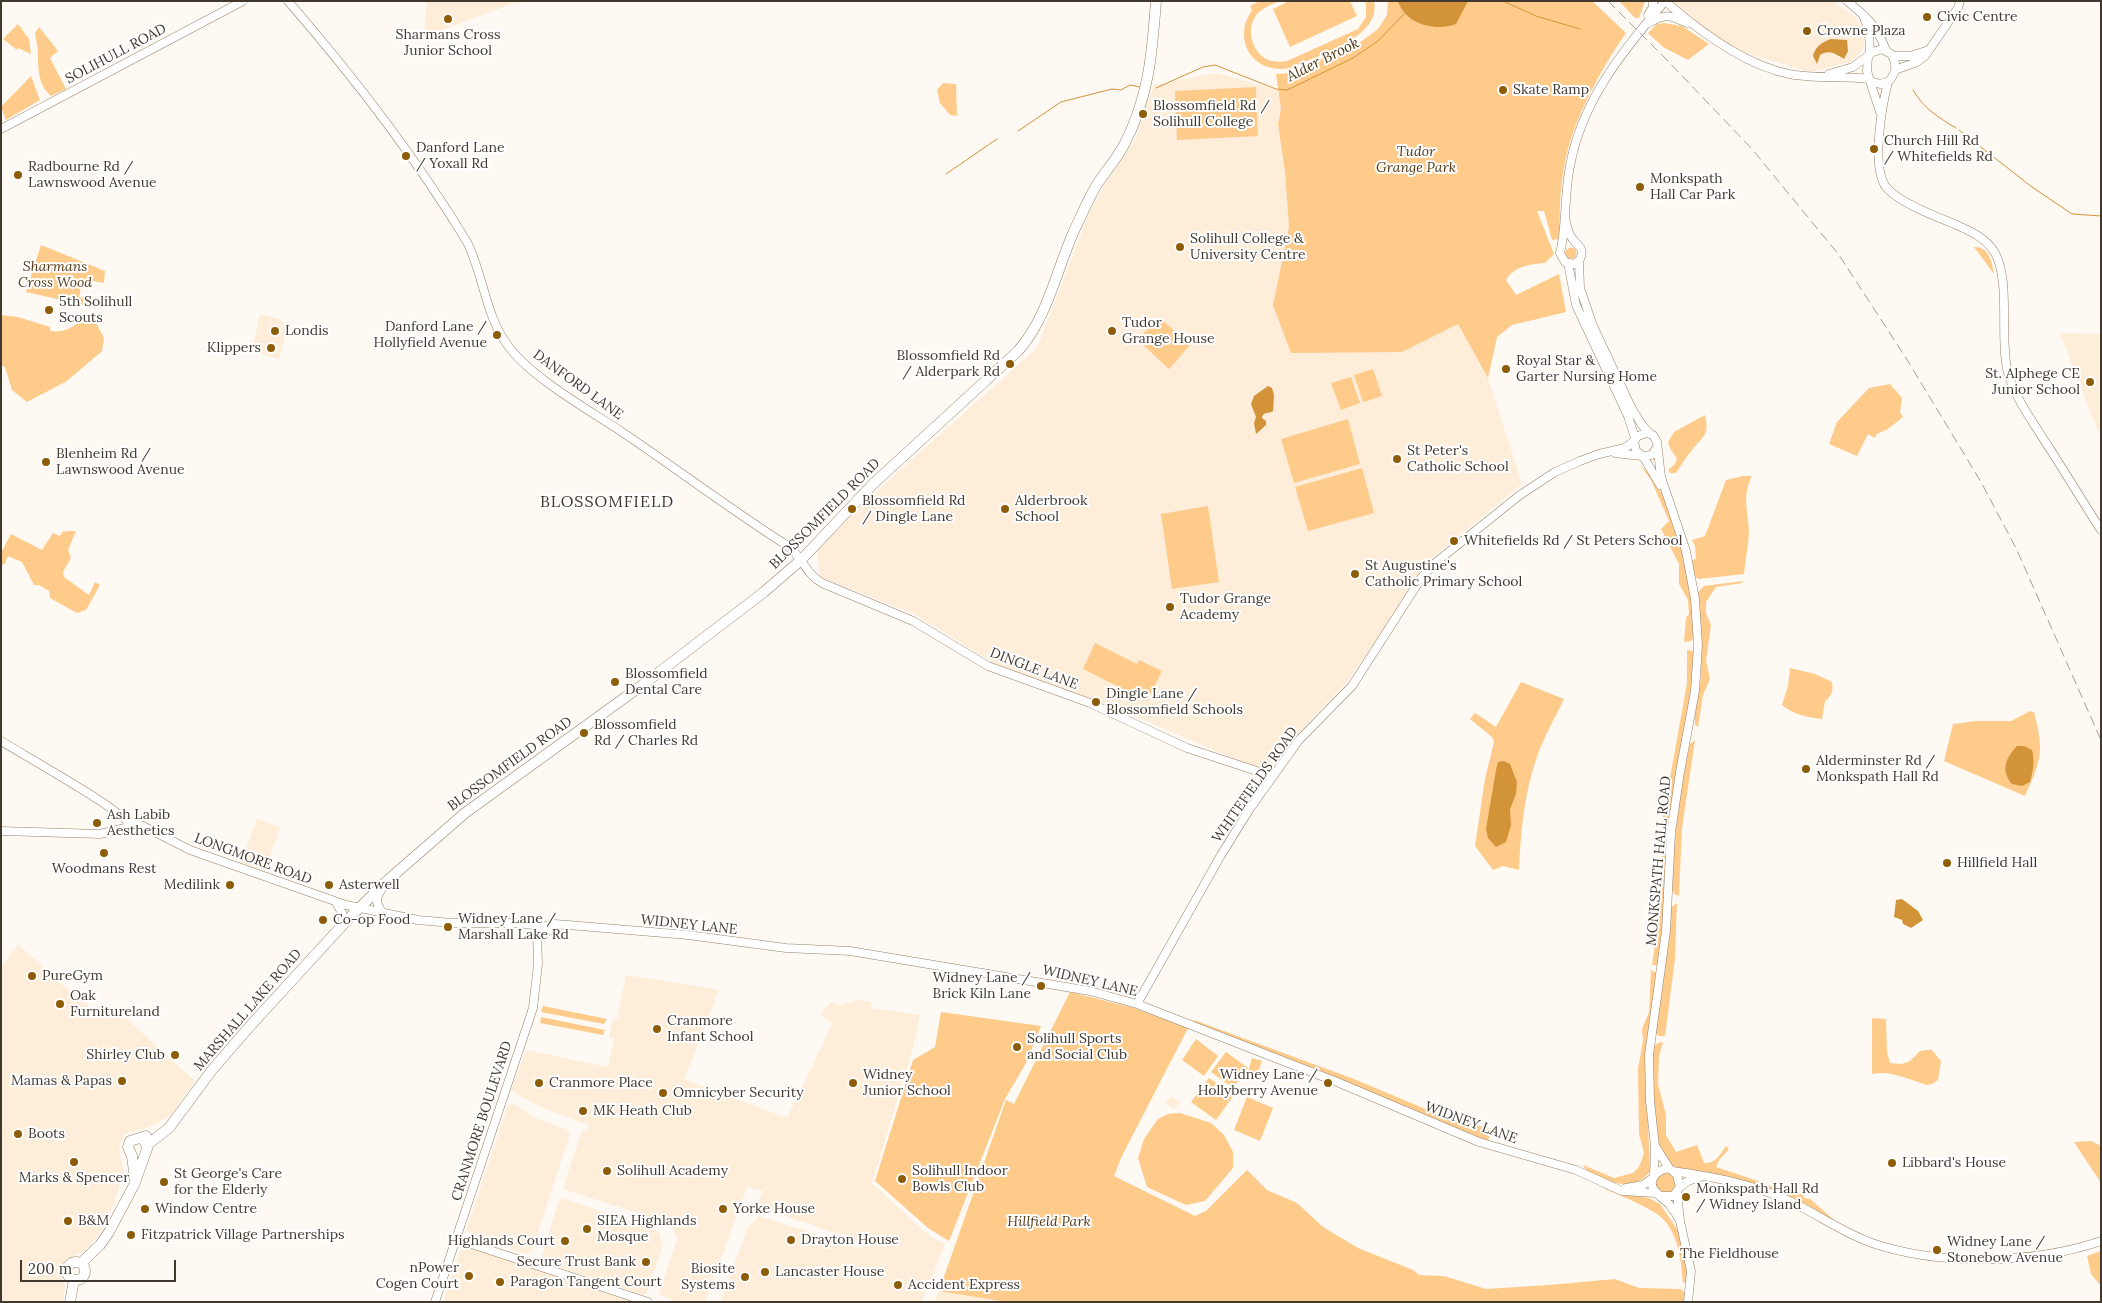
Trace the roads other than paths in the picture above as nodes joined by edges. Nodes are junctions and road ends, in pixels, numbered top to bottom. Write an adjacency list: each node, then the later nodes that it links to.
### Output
1 (243, 1): 20 (street, SOLIHULL ROAD)
2 (288, 1): 33 (street, DANFORD LANE)
3 (1156, 1): 33 (main road, BLOSSOMFIELD ROAD)
4 (1653, 1): 9 (street)
5 (1665, 1): 9 (street); 10 (street)
6 (1847, 1): 8 (street)
7 (1960, 1): 12 (street)
8 (1862, 14): 11 (street); 13 (street)
9 (1640, 30): 10 (street); 21 (street)
10 (1702, 30): 16 (street)
11 (1886, 50): 13 (street); 14 (street)
12 (1929, 50): 14 (street); 15 (street)
13 (1869, 56): 16 (street); 17 (street)
14 (1894, 56): 15 (street)
15 (1896, 70): 18 (street)
16 (1820, 76): 17 (street)
17 (1870, 80): 18 (street); 19 (street)
18 (1888, 82): 19 (street)
19 (1880, 115): 32 (street)
20 (1, 129)
21 (1565, 216): 22 (street); 23 (street)
22 (1577, 244): 23 (street); 24 (street)
23 (1563, 246): 25 (street)
24 (1579, 261): 25 (street); 26 (street)
25 (1568, 263): 27 (street)
26 (1649, 434): 27 (street); 28 (street)
27 (1635, 440): 29 (street, WHITEFIELDS ROAD); 30 (street)
28 (1657, 447): 30 (street); 31 (street, MONKSPATH HALL ROAD)
29 (1602, 453): 30 (street, WHITEFIELDS ROAD); 35 (street, WHITEFIELDS ROAD)
30 (1642, 456): 31 (street, MONKSPATH HALL ROAD)
31 (1666, 494): 46 (street, MONKSPATH HALL ROAD)
32 (2101, 530)
33 (801, 560): 35 (street, DINGLE LANE); 38 (main road, BLOSSOMFIELD ROAD)
34 (1, 741): 36 (street, LONGMORE ROAD)
35 (1272, 776): 44 (street, WHITEFIELDS ROAD)
36 (122, 823): 37 (street); 39 (street, LONGMORE ROAD)
37 (1, 831)
38 (388, 880): 40 (main road, BLOSSOMFIELD ROAD); 41 (street)
39 (336, 902): 40 (street, LONGMORE ROAD); 42 (street)
40 (358, 908): 41 (street, WIDNEY LANE); 42 (main road, BLOSSOMFIELD ROAD)
41 (382, 912): 43 (street, WIDNEY LANE)
42 (344, 924): 45 (main road, MARSHALL LAKE ROAD)
43 (540, 932): 44 (street, WIDNEY LANE); 55 (street, CRANMORE BOULEVARD)
44 (1137, 1004): 51 (street, WIDNEY LANE)
45 (144, 1142): 47 (main road, MARSHALL LAKE ROAD); 47 (main road, MARSHALL LAKE ROAD)
46 (1655, 1146): 48 (street, MONKSPATH HALL ROAD); 50 (street, MONKSPATH HALL ROAD)
47 (138, 1156): 57 (main road, MARSHALL LAKE ROAD)
48 (1671, 1169): 49 (street); 50 (street); 52 (street)
49 (1705, 1176): 52 (street); 56 (street)
50 (1653, 1177): 51 (street, WIDNEY LANE); 53 (street)
51 (1614, 1187): 53 (street, WIDNEY LANE)
52 (1678, 1190): 53 (street); 54 (street)
53 (1658, 1195): 54 (street)
54 (1680, 1221): 60 (street)
55 (456, 1238): 58 (street, CRANMORE BOULEVARD); 59 (street)
56 (2101, 1241)
57 (70, 1302)
58 (435, 1302)
59 (648, 1302)
60 (1688, 1302)

